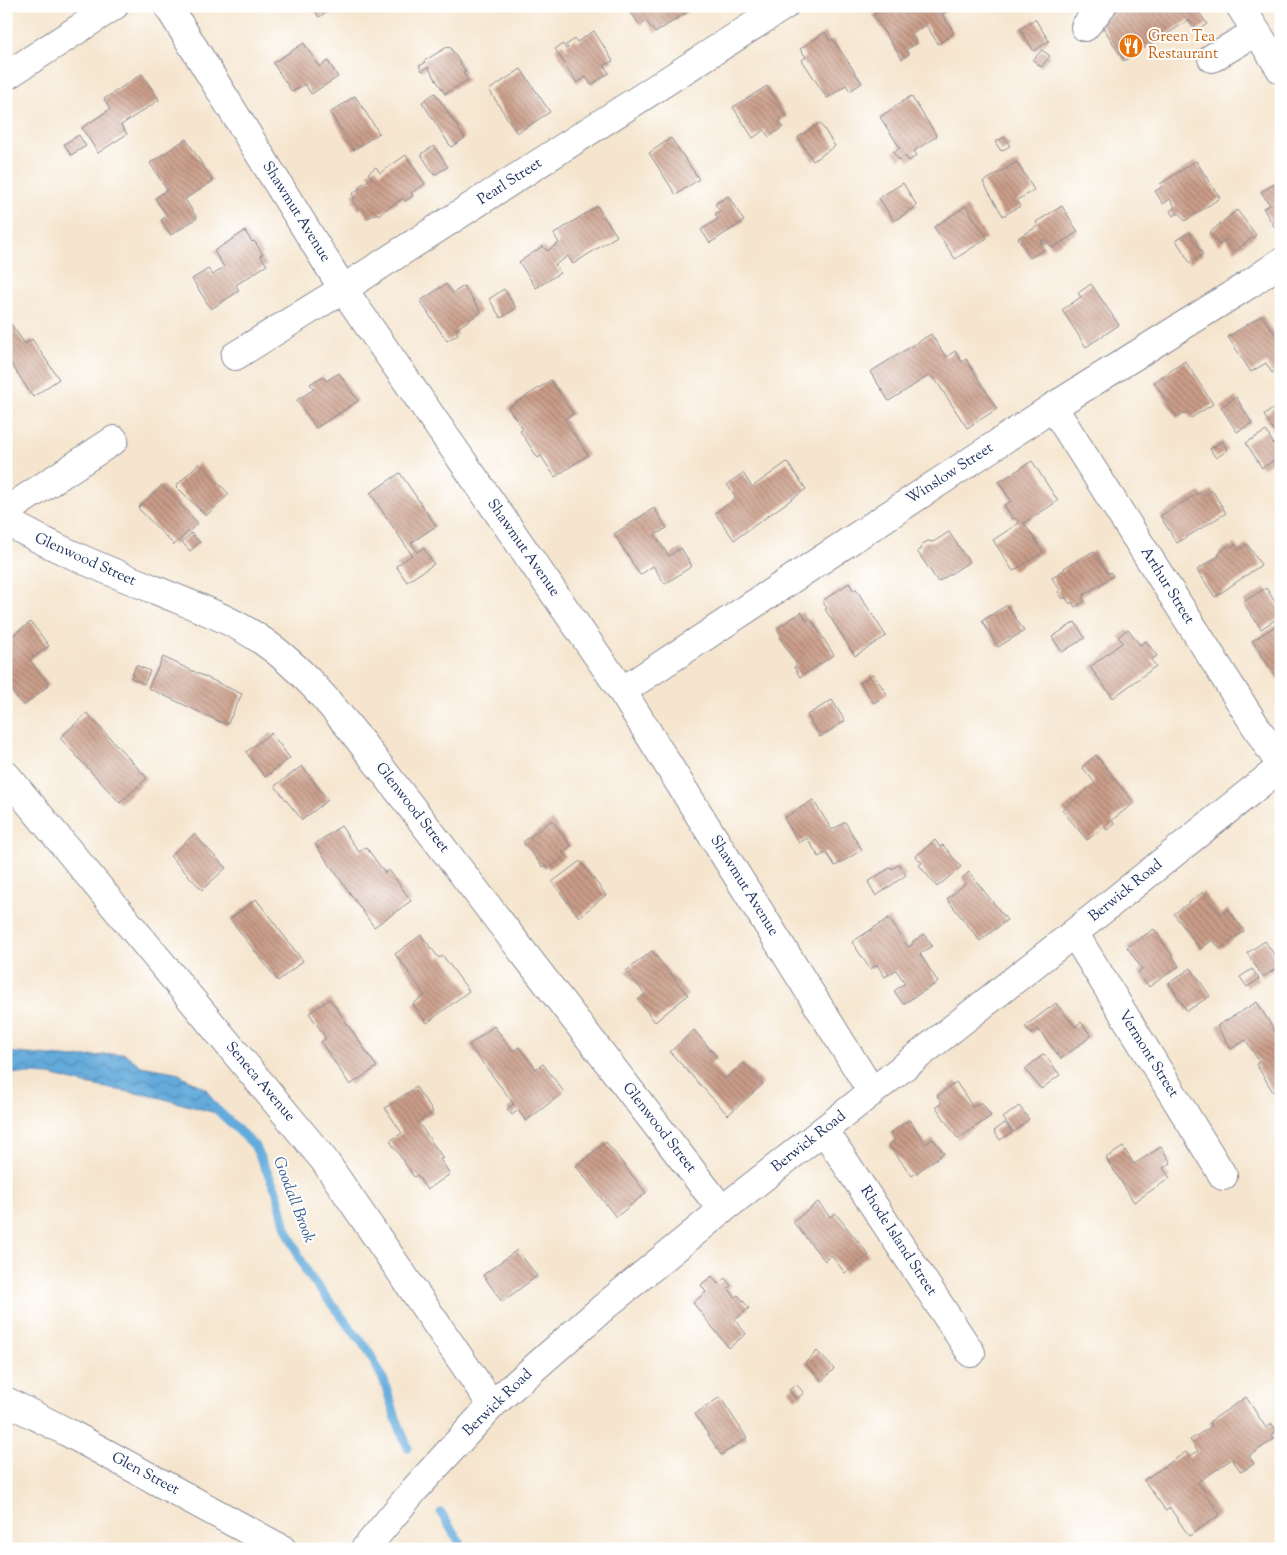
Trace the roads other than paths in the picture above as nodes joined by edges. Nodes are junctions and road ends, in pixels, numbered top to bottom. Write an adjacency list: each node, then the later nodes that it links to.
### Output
1 (114, 6): 9 (main road)
2 (168, 6): 11 (main road, Shawmut Avenue)
3 (784, 6): 11 (main road, Pearl Street)
4 (1102, 6): 6 (main road)
5 (1240, 6): 7 (main road)
6 (1085, 28)
7 (1271, 49): 8 (main road)
8 (1212, 58)
9 (6, 76)
10 (1281, 262): 13 (main road, Winslow Street)
11 (343, 289): 12 (main road, Pearl Street); 17 (main road, Shawmut Avenue)
12 (235, 356)
13 (1053, 406): 17 (main road, Winslow Street); 18 (main road, Arthur Street)
14 (114, 440): 15 (main road)
15 (6, 511)
16 (6, 521): 24 (main road, Glenwood Street)
17 (622, 690): 21 (main road, Shawmut Avenue)
18 (1281, 766): 20 (main road, Berwick Road)
19 (6, 776): 27 (main road, Seneca Avenue)
20 (1074, 933): 21 (main road, Berwick Road); 23 (main road, Vermont Street)
21 (872, 1092): 22 (main road, Berwick Road)
22 (824, 1130): 24 (main road, Berwick Road); 25 (main road, Rhode Island Street)
23 (1223, 1176)
24 (722, 1210): 27 (main road, Berwick Road)
25 (971, 1353)
26 (6, 1402): 28 (main road, Glen Street)
27 (492, 1405): 29 (main road, Berwick Road)
28 (282, 1549)
29 (365, 1549)

